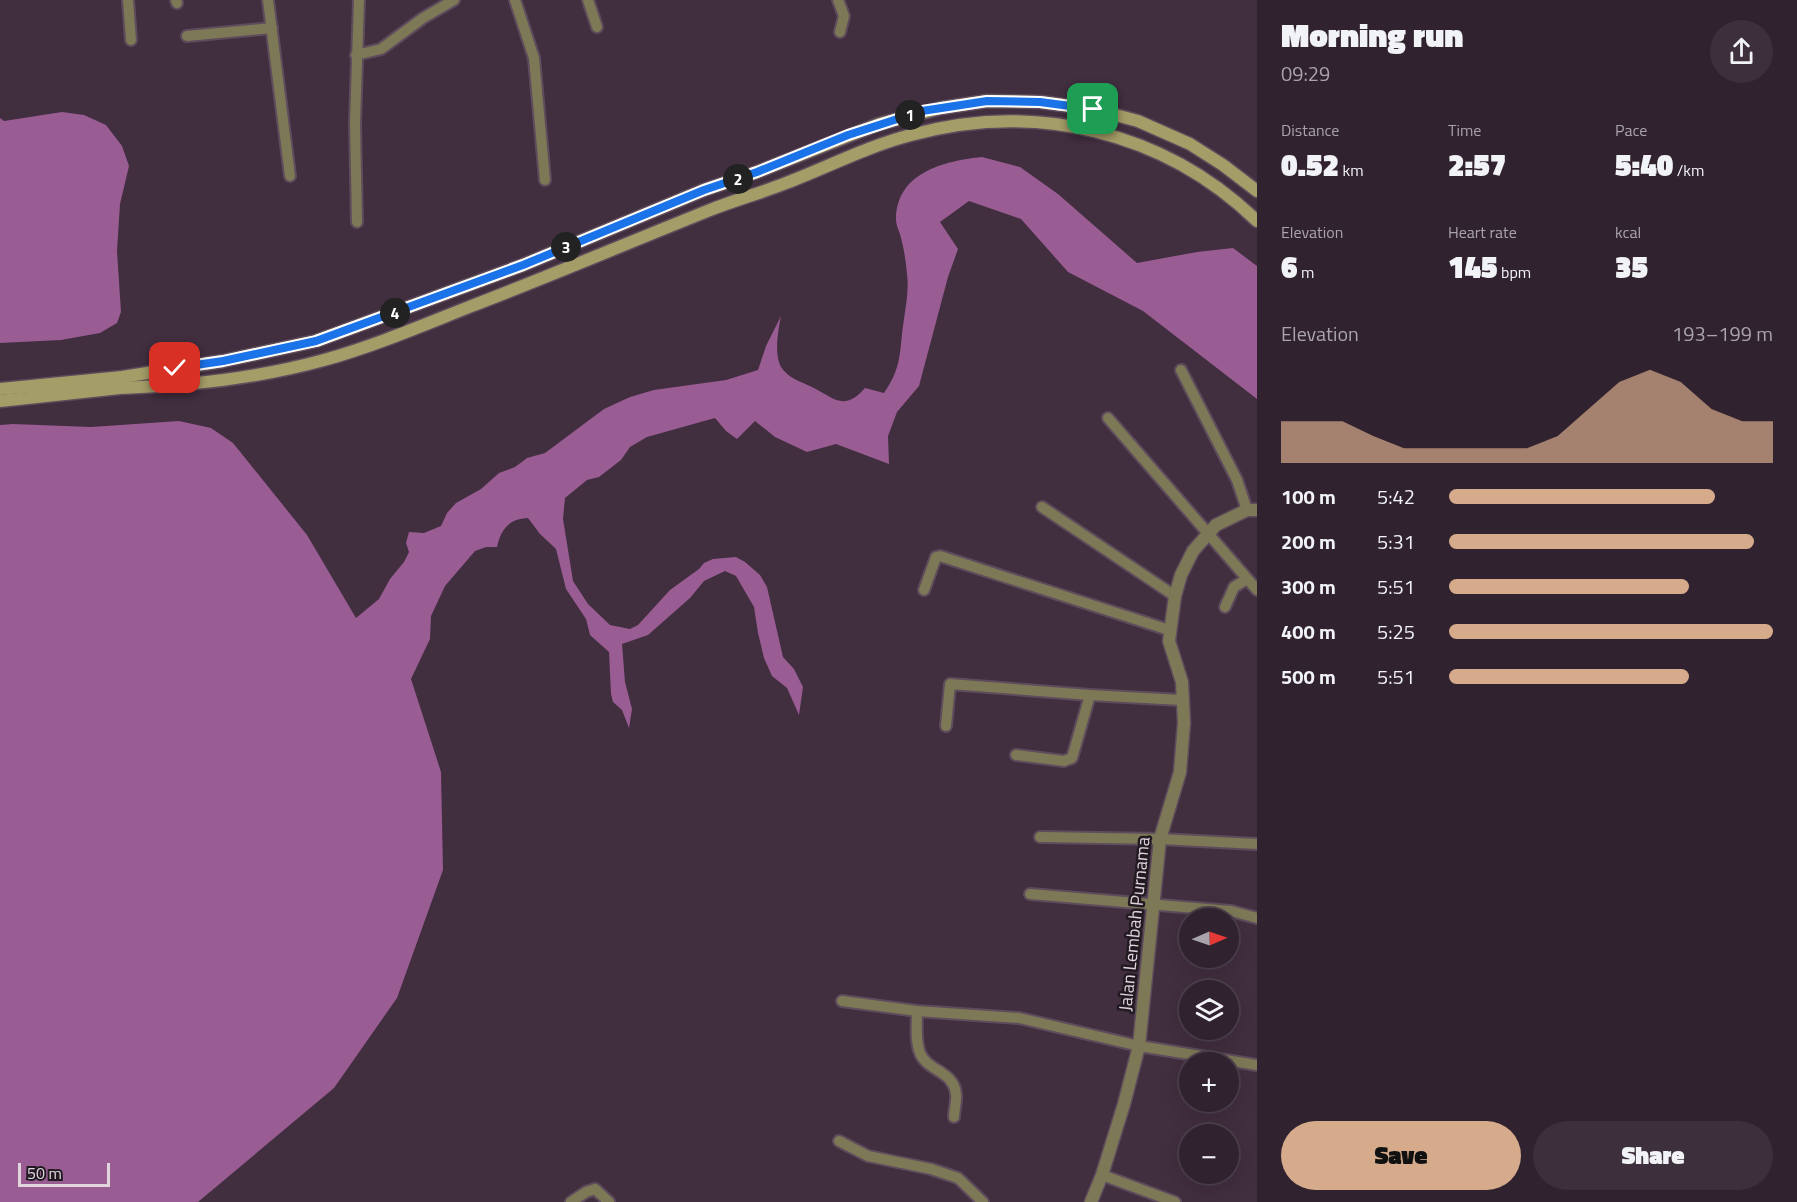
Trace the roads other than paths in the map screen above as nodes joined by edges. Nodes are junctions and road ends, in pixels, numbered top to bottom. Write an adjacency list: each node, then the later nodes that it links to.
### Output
1 (128, 0): 12 (street)
2 (268, 0): 9 (street)
3 (359, 0): 13 (street)
4 (454, 0): 13 (street)
5 (515, 0): 15 (street)
6 (588, 0): 8 (street)
7 (838, 0): 10 (street)
8 (597, 27)
9 (272, 28): 11 (street); 14 (street)
10 (840, 32)
11 (187, 36)
12 (131, 40)
13 (356, 55): 20 (street)
14 (290, 176)
15 (545, 180)
16 (704, 190): 17 (main road); 18 (main road); 22 (main road)
17 (1257, 192)
18 (713, 208): 19 (main road); 22 (main road)
19 (1257, 221)
20 (357, 222)
21 (1181, 370): 27 (street)
22 (122, 382): 23 (main road); 24 (main road)
23 (0, 389)
24 (0, 400)
25 (1108, 418): 28 (street)
26 (1042, 507): 32 (street)
27 (1252, 510): 28 (street, Jalan Lembah Purnama)
28 (1208, 534): 29 (street); 32 (street, Jalan Lembah Purnama)
29 (1247, 579): 31 (street); 33 (street)
30 (924, 590): 34 (street)
31 (1257, 590)
32 (1175, 596): 34 (street, Jalan Lembah Purnama)
33 (1225, 607)
34 (1169, 630): 36 (street, Jalan Lembah Purnama)
35 (1090, 695): 36 (street); 37 (street); 38 (street)
36 (1182, 700): 40 (street, Jalan Lembah Purnama)
37 (946, 726)
38 (1016, 755)
39 (1040, 837): 40 (street)
40 (1160, 839): 41 (street); 43 (street, Jalan Lembah Purnama)
41 (1257, 844)
42 (1030, 894): 43 (street)
43 (1152, 903): 44 (street); 47 (street, Jalan Lembah Purnama)
44 (1257, 918)
45 (842, 1001): 46 (street)
46 (917, 1011): 47 (street); 49 (street)
47 (1139, 1046): 48 (street); 51 (street, Jalan Lembah Purnama)
48 (1257, 1065)
49 (954, 1117)
50 (839, 1141): 54 (street)
51 (1102, 1174): 55 (street, Jalan Lembah Purnama); 56 (street)
52 (571, 1202): 53 (street)
53 (609, 1202)
54 (983, 1202)
55 (1091, 1202)
56 (1175, 1202)

